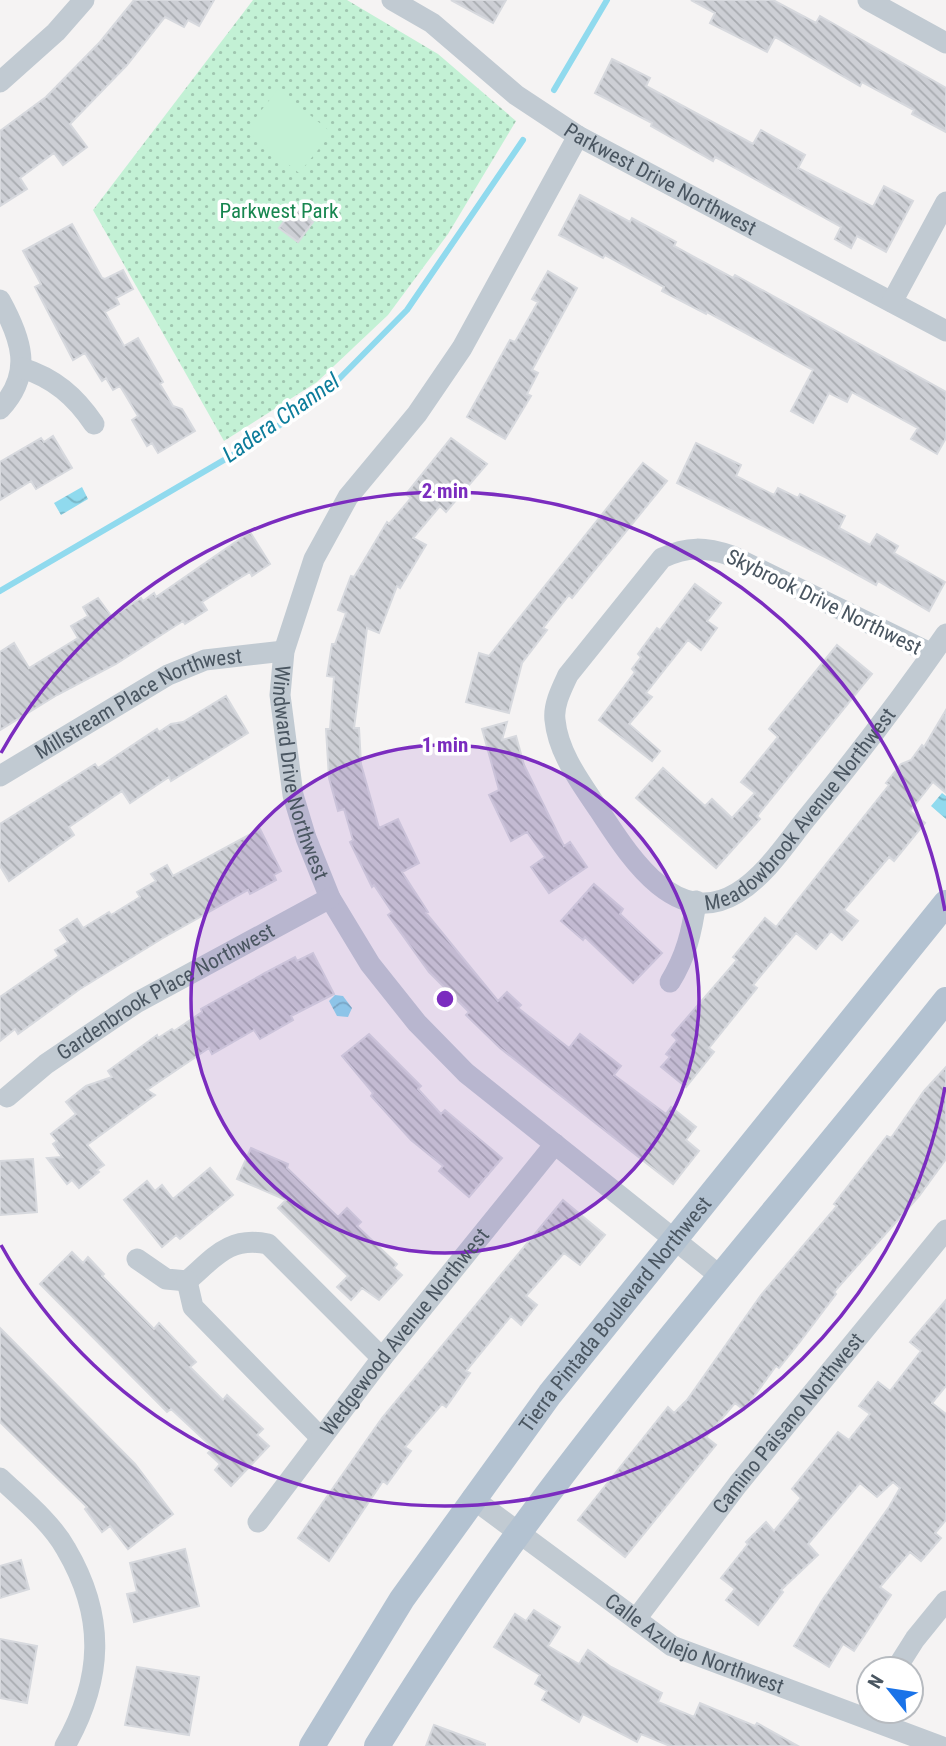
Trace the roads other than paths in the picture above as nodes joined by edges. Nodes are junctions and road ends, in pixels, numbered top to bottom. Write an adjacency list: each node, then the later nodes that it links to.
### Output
1 (84, 0): 6 (street)
2 (392, 0): 4 (street, Parkwest Drive Northwest)
3 (868, 0): 5 (street)
4 (414, 5): 7 (street, Parkwest Drive Northwest)
5 (946, 43)
6 (0, 82)
7 (578, 136): 10 (street, Parkwest Drive Northwest); 16 (street, Windward Drive Northwest)
8 (946, 202): 10 (street)
9 (0, 300): 12 (street)
10 (892, 302): 11 (street, Parkwest Drive Northwest)
11 (946, 331)
12 (21, 371): 13 (street); 14 (street)
13 (0, 409)
14 (94, 424)
15 (946, 634): 17 (street, Meadowbrook Avenue Northwest)
16 (284, 651): 18 (street, Millstream Place Northwest); 19 (street, Windward Drive Northwest)
17 (932, 654): 20 (street, Meadowbrook Avenue Northwest); 20 (street, Skybrook Drive Northwest)
18 (0, 776)
19 (330, 898): 24 (street, Gardenbrook Place Northwest); 25 (street, Windward Drive Northwest)
20 (696, 901): 22 (street, Meadowbrook Avenue Northwest)
21 (946, 903): 27 (main road, Tierra Pintada Boulevard Northwest)
22 (670, 982)
23 (946, 1000): 29 (main road)
24 (7, 1097)
25 (555, 1144): 27 (street, Windward Drive Northwest); 31 (street, Wedgewood Avenue Northwest)
26 (946, 1230): 38 (street, Camino Paisano Northwest)
27 (674, 1242): 29 (street, Windward Drive Northwest); 34 (main road, Tierra Pintada Boulevard Northwest)
28 (137, 1259): 30 (street)
29 (720, 1276): 36 (main road)
30 (187, 1281): 31 (street); 32 (street)
31 (382, 1358): 32 (street, Wedgewood Avenue Northwest)
32 (321, 1438): 35 (street, Wedgewood Avenue Northwest)
33 (0, 1478): 42 (street)
34 (472, 1499): 36 (street, Calle Azulejo Northwest); 43 (main road, Tierra Pintada Boulevard Northwest)
35 (258, 1522)
36 (519, 1533): 38 (street, Calle Azulejo Northwest); 44 (main road)
37 (946, 1601): 39 (street)
38 (636, 1619): 40 (street, Calle Azulejo Northwest)
39 (905, 1655)
40 (855, 1709)
41 (893, 1725): 45 (street, Calle Azulejo Northwest)
42 (65, 1746)
43 (312, 1746)
44 (377, 1746)
45 (940, 1746)

